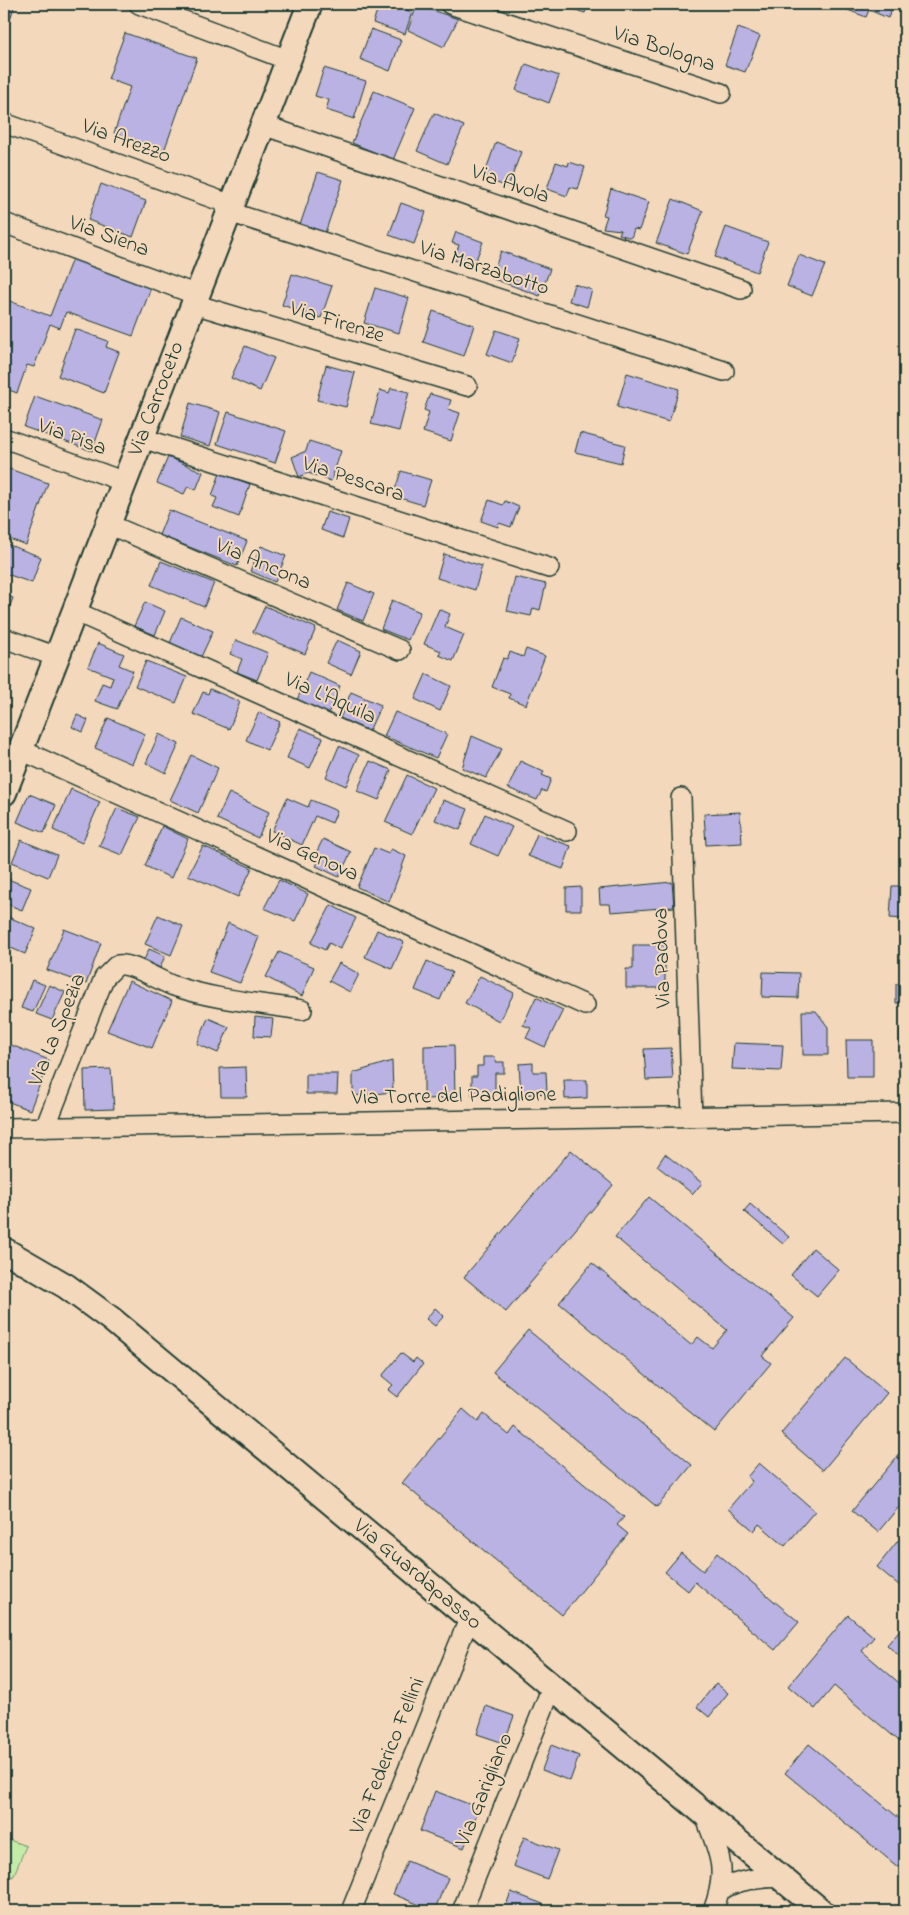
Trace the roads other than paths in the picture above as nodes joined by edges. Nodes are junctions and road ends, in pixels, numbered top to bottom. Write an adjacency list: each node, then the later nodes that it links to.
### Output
1 (139, 4): 4 (street)
2 (310, 4): 4 (street, Via Carroceto)
3 (450, 4): 5 (street, Via Bologna)
4 (288, 60): 7 (street, Via Carroceto)
5 (721, 93)
6 (4, 123): 8 (street, Via Arezzo)
7 (263, 125): 8 (street, Via Carroceto); 10 (street, Via Avola)
8 (231, 209): 11 (street, Via Carroceto); 12 (street, Via Marzabotto)
9 (4, 223): 11 (street, Via Siena)
10 (741, 289)
11 (195, 300): 13 (street, Via Firenze); 15 (street, Via Carroceto)
12 (724, 371)
13 (467, 386)
14 (4, 438): 16 (street, Via Pisa)
15 (142, 438): 16 (street, Via Carroceto); 18 (street, Via Pescara)
16 (125, 482): 17 (street, Via Carroceto)
17 (108, 524): 19 (street, Via Carroceto); 21 (street, Via Ancona)
18 (549, 568)
19 (74, 611): 22 (street, Via Carroceto); 26 (street, Via L'Aquila)
20 (4, 638): 22 (street)
21 (400, 650)
22 (56, 657): 23 (street, Via Carroceto)
23 (21, 750): 24 (street, Via Carroceto); 27 (street, Via Genova)
24 (4, 793)
25 (681, 798): 30 (street, Via Padova)
26 (567, 831)
27 (584, 1004)
28 (302, 1010): 32 (street, Via La Spezia)
29 (905, 1113): 30 (street, Via Torre del Padiglione)
30 (692, 1117): 32 (street, Via Torre del Padiglione)
31 (4, 1128): 32 (street, Via Torre del Padiglione)
32 (44, 1128)
33 (4, 1250): 34 (street, Via Guardapasso)
34 (469, 1618): 35 (street, Via Guardapasso); 40 (street, Via Federico Fellini)
35 (552, 1687): 36 (street, Via Guardapasso); 41 (street, Via Garigliano)
36 (704, 1813): 37 (street, Via Guardapasso); 39 (street)
37 (747, 1849): 38 (street, Via Guardapasso); 39 (street)
38 (781, 1877): 39 (street); 43 (street, Via Guardapasso)
39 (725, 1884): 42 (street)
40 (351, 1911)
41 (462, 1911)
42 (713, 1911)
43 (822, 1911)

